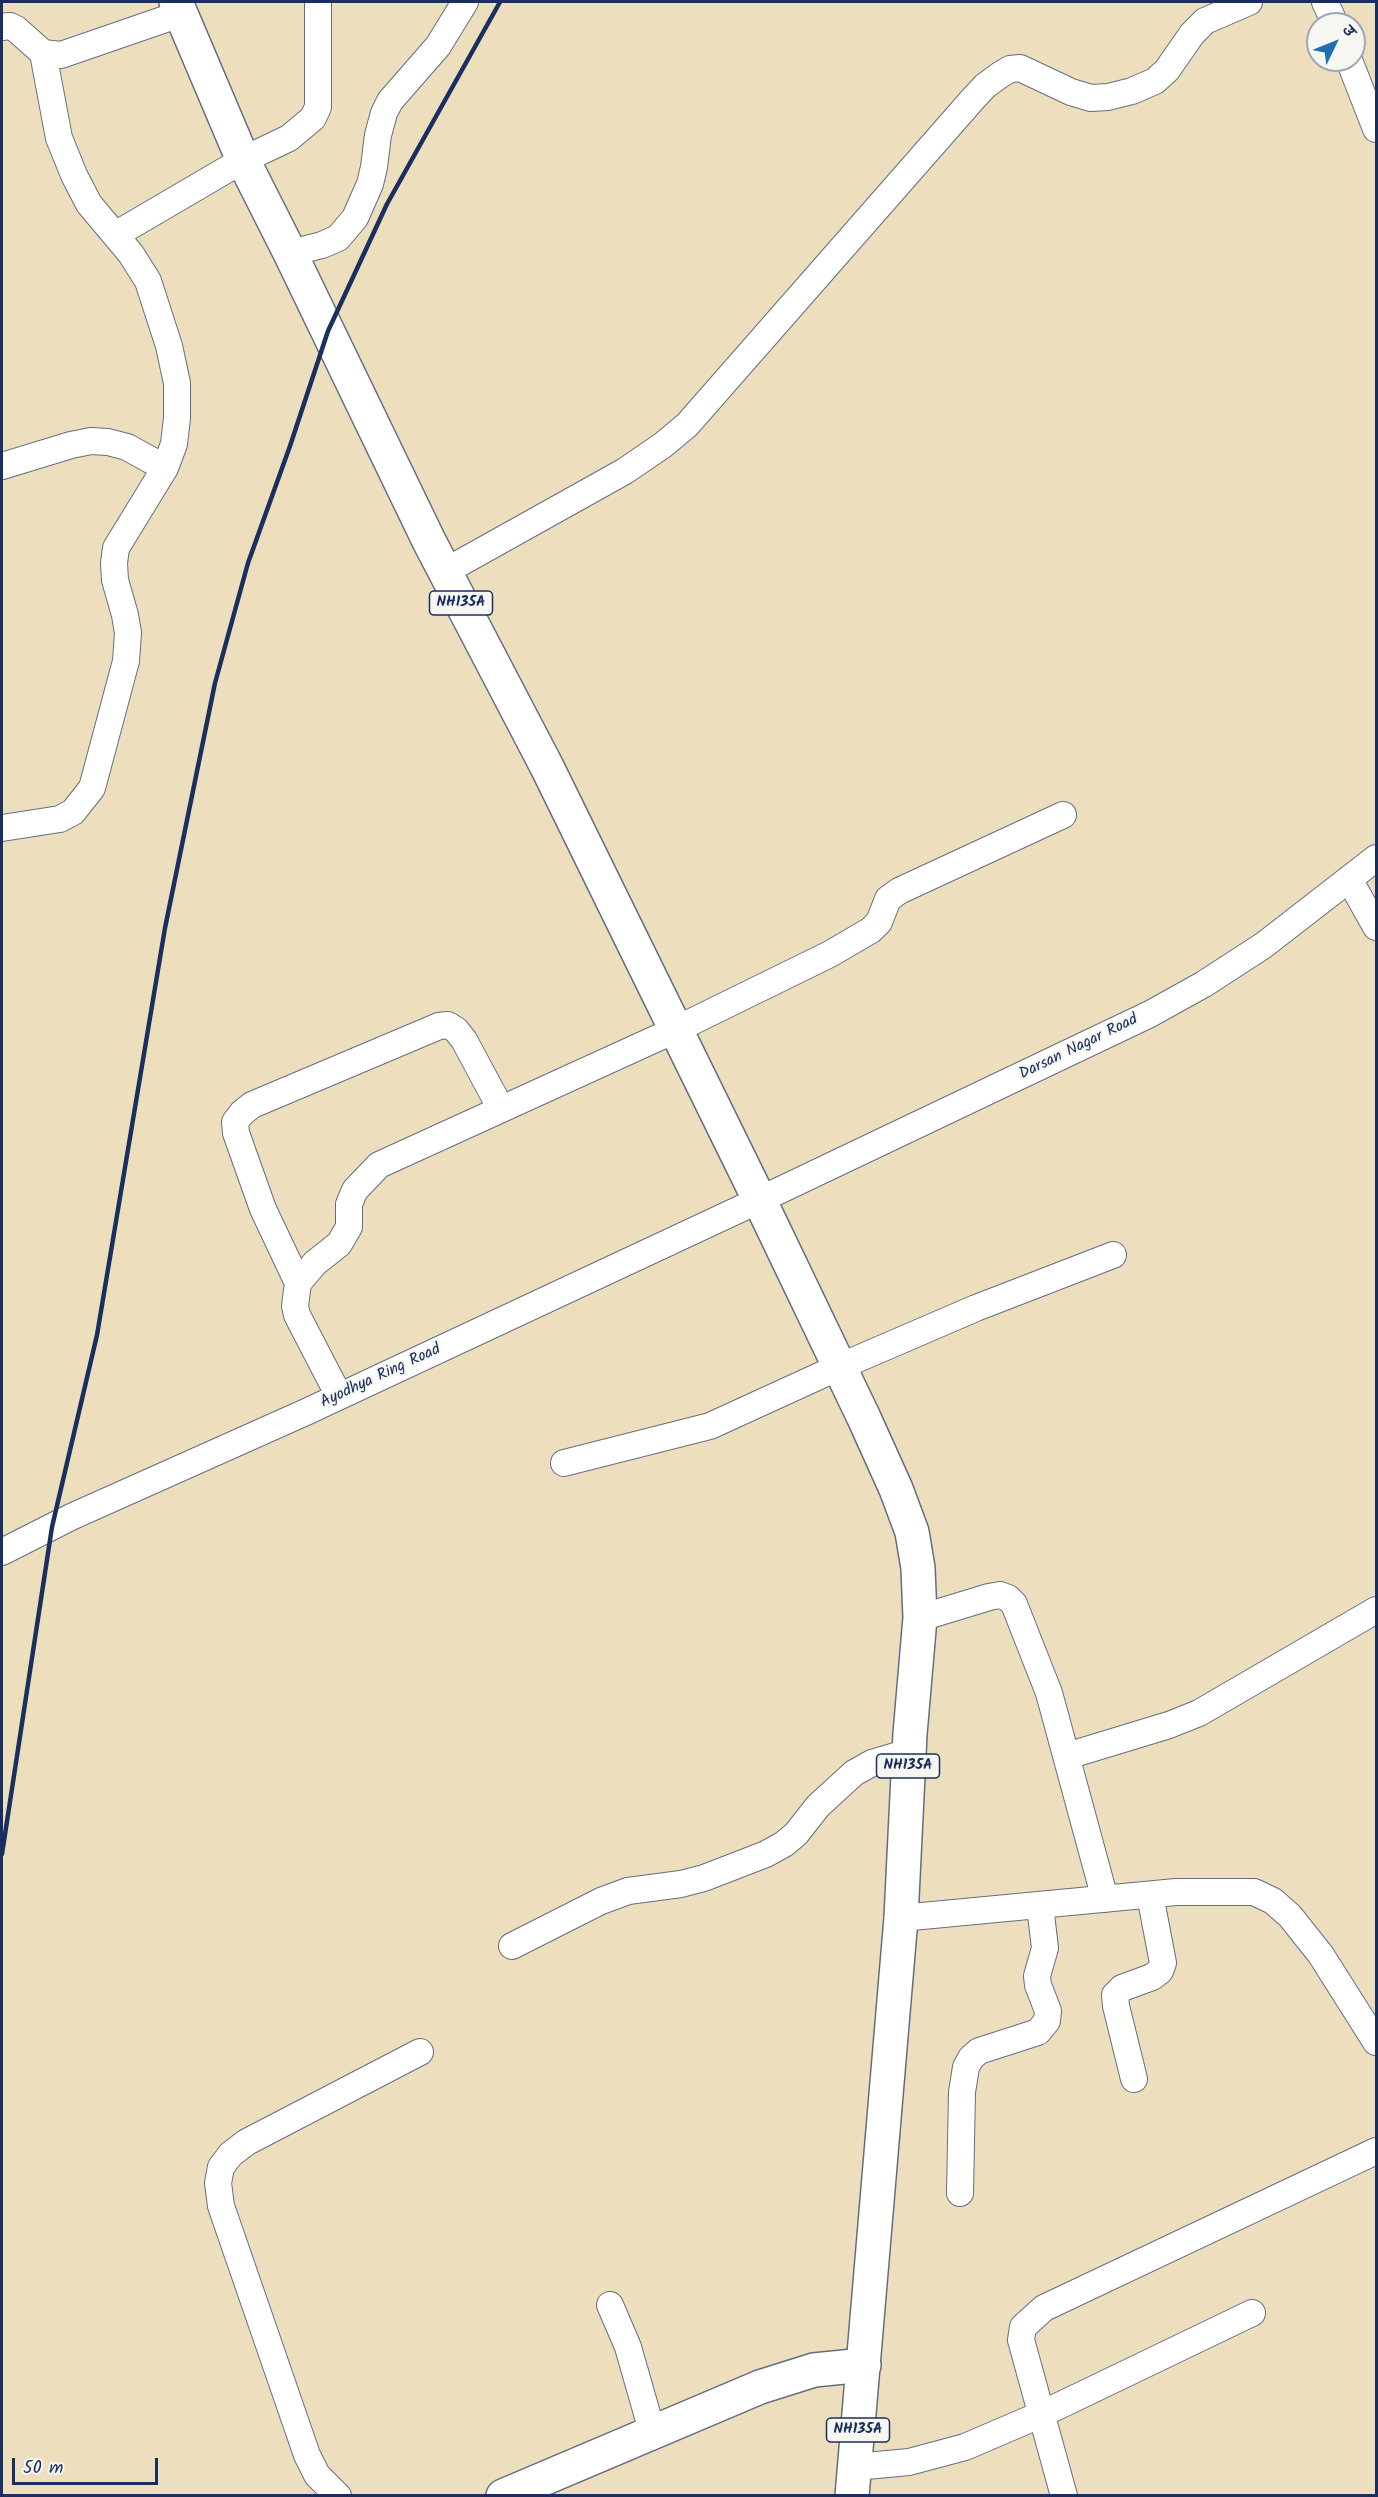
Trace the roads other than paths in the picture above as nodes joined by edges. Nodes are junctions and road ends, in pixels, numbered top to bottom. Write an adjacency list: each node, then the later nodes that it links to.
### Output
1 (318, 2): 9 (street)
2 (465, 2): 11 (street)
3 (1249, 2): 14 (street)
4 (178, 8): 6 (street); 9 (main road, NH135A)
5 (2, 27): 6 (street)
6 (43, 53): 10 (street)
7 (1354, 72): 8 (street)
8 (1377, 129)
9 (243, 160): 10 (street); 11 (main road, NH135A)
10 (115, 235): 13 (street)
11 (290, 253): 14 (main road, NH135A)
12 (2, 466): 13 (street)
13 (165, 468): 16 (street)
14 (444, 572): 20 (main road, NH135A)
15 (1063, 815): 20 (street)
16 (2, 828)
17 (1377, 858): 18 (street, Darsan Nagar Road)
18 (1349, 879): 19 (street); 22 (street, Darsan Nagar Road)
19 (1377, 927)
20 (675, 1029): 21 (street); 22 (main road, NH135A)
21 (501, 1109): 24 (street); 24 (street)
22 (759, 1199): 25 (main road, NH135A); 26 (street, Ayodhya Ring Road)
23 (1113, 1255): 25 (street)
24 (298, 1283): 26 (street)
25 (839, 1367): 27 (street); 30 (main road, NH135A)
26 (339, 1396): 28 (street, Ayodhya Ring Road)
27 (564, 1463)
28 (2, 1552)
29 (1377, 1610): 32 (street)
30 (920, 1618): 31 (main road, NH135A); 32 (street)
31 (909, 1752): 36 (main road, NH135A); 37 (street)
32 (1067, 1756): 34 (street)
33 (1150, 1895): 34 (street); 38 (street); 40 (street)
34 (1105, 1899): 35 (street)
35 (1040, 1906): 36 (street); 42 (street)
36 (901, 1918): 45 (main road, NH135A)
37 (512, 1946)
38 (1377, 2042)
39 (420, 2052): 49 (street)
40 (1134, 2079)
41 (1377, 2151): 46 (street)
42 (960, 2193)
43 (610, 2305): 47 (street)
44 (1252, 2313): 46 (street)
45 (864, 2365): 47 (main road); 48 (main road, NH135A)
46 (1042, 2414): 48 (street); 51 (street)
47 (652, 2431): 50 (main road)
48 (854, 2481)
49 (338, 2496)
50 (503, 2496)
51 (1064, 2496)

